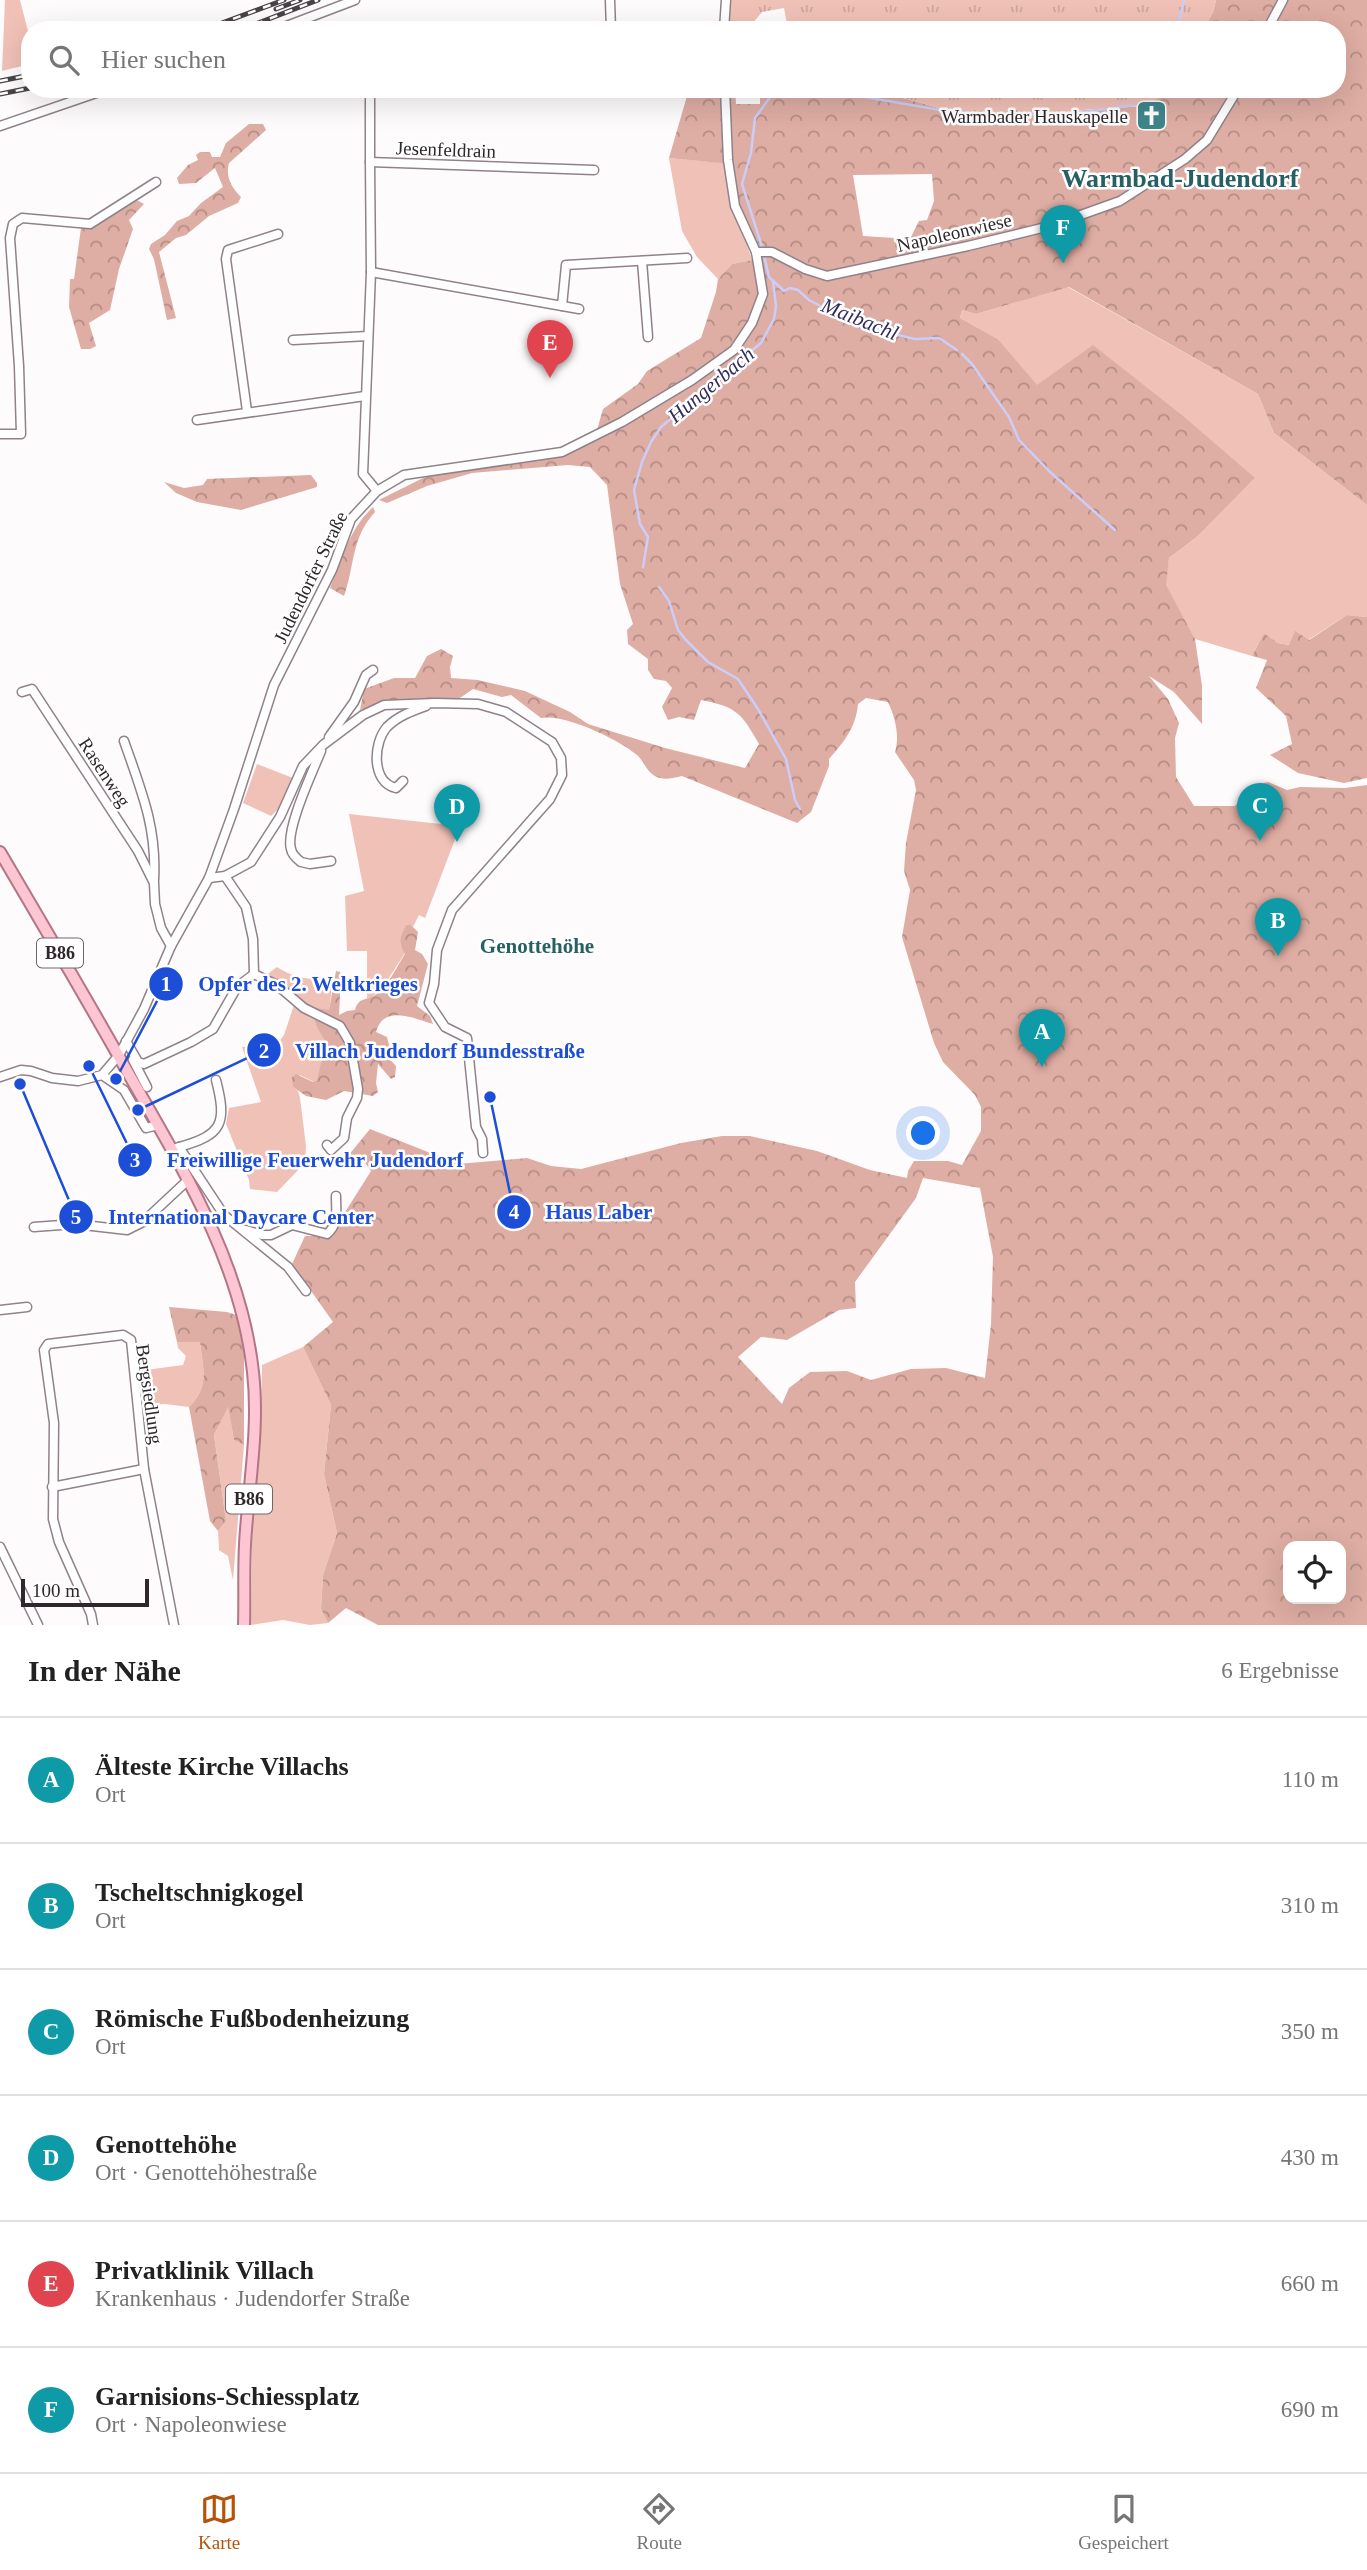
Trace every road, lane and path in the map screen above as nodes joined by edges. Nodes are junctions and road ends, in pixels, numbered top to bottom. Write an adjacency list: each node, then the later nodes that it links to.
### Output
1 (355, 0): 5 (street)
2 (610, 0): 6 (street)
3 (726, 0): 7 (street)
4 (1283, 0): 8 (street)
5 (311, 21)
6 (611, 21)
7 (725, 21)
8 (1272, 21)
9 (82, 98): 13 (street)
10 (370, 98): 14 (street, Jesenfeldrain)
11 (725, 98): 20 (street, Judendorfer Straße)
12 (1233, 98): 20 (street, Napoleonwiese)
13 (0, 126)
14 (370, 162): 15 (street, Jesenfeldrain); 23 (street)
15 (594, 170)
16 (156, 182): 18 (street)
17 (278, 234): 30 (street)
18 (10, 238): 19 (street); 32 (street)
19 (0, 239)
20 (761, 252): 33 (street, Judendorfer Straße)
21 (687, 258): 22 (street)
22 (642, 261): 24 (street); 27 (street)
23 (371, 272): 24 (street); 26 (street)
24 (562, 306): 25 (street)
25 (579, 309)
26 (368, 336): 28 (street); 29 (street)
27 (648, 337)
28 (293, 340)
29 (365, 396): 30 (street); 33 (street)
30 (247, 411): 31 (street)
31 (197, 420)
32 (0, 434)
33 (377, 491): 43 (street, Judendorfer Straße)
34 (373, 670): 38 (street)
35 (22, 692): 44 (street, Rasenweg)
36 (435, 702): 38 (street); 39 (street); 57 (street)
37 (124, 741): 44 (street, Rasenweg)
38 (323, 745): 41 (street); 42 (street)
39 (403, 781)
40 (0, 852): 48 (main road, B86)
41 (331, 861)
42 (225, 876): 43 (street); 46 (street)
43 (209, 878): 45 (street, Judendorfer Straße)
44 (154, 883): 45 (street, Rasenweg)
45 (172, 946): 47 (street, Judendorfer Straße)
46 (254, 974): 49 (street); 55 (street)
47 (126, 1041): 48 (street, Judendorfer Straße); 49 (street)
48 (119, 1055): 50 (street, Judendorfer Straße); 54 (main road, B86)
49 (136, 1058): 53 (street)
50 (102, 1076): 51 (street); 54 (street)
51 (0, 1077)
52 (216, 1080): 56 (street)
53 (147, 1087)
54 (158, 1125): 56 (main road, B86)
55 (327, 1144)
56 (176, 1149): 58 (main road, B86); 61 (street)
57 (483, 1153)
58 (188, 1180): 60 (street); 71 (main road, B86)
59 (336, 1196): 61 (street)
60 (34, 1227)
61 (240, 1228): 62 (street)
62 (306, 1291)
63 (27, 1307): 64 (street)
64 (0, 1310)
65 (144, 1469): 66 (street, Bergsiedlung); 66 (street, Bergsiedlung); 70 (street, Bergsiedlung)
66 (52, 1487): 69 (street, Bergsiedlung)
67 (0, 1547): 68 (street)
68 (38, 1625)
69 (93, 1625)
70 (174, 1625)
71 (244, 1625)

